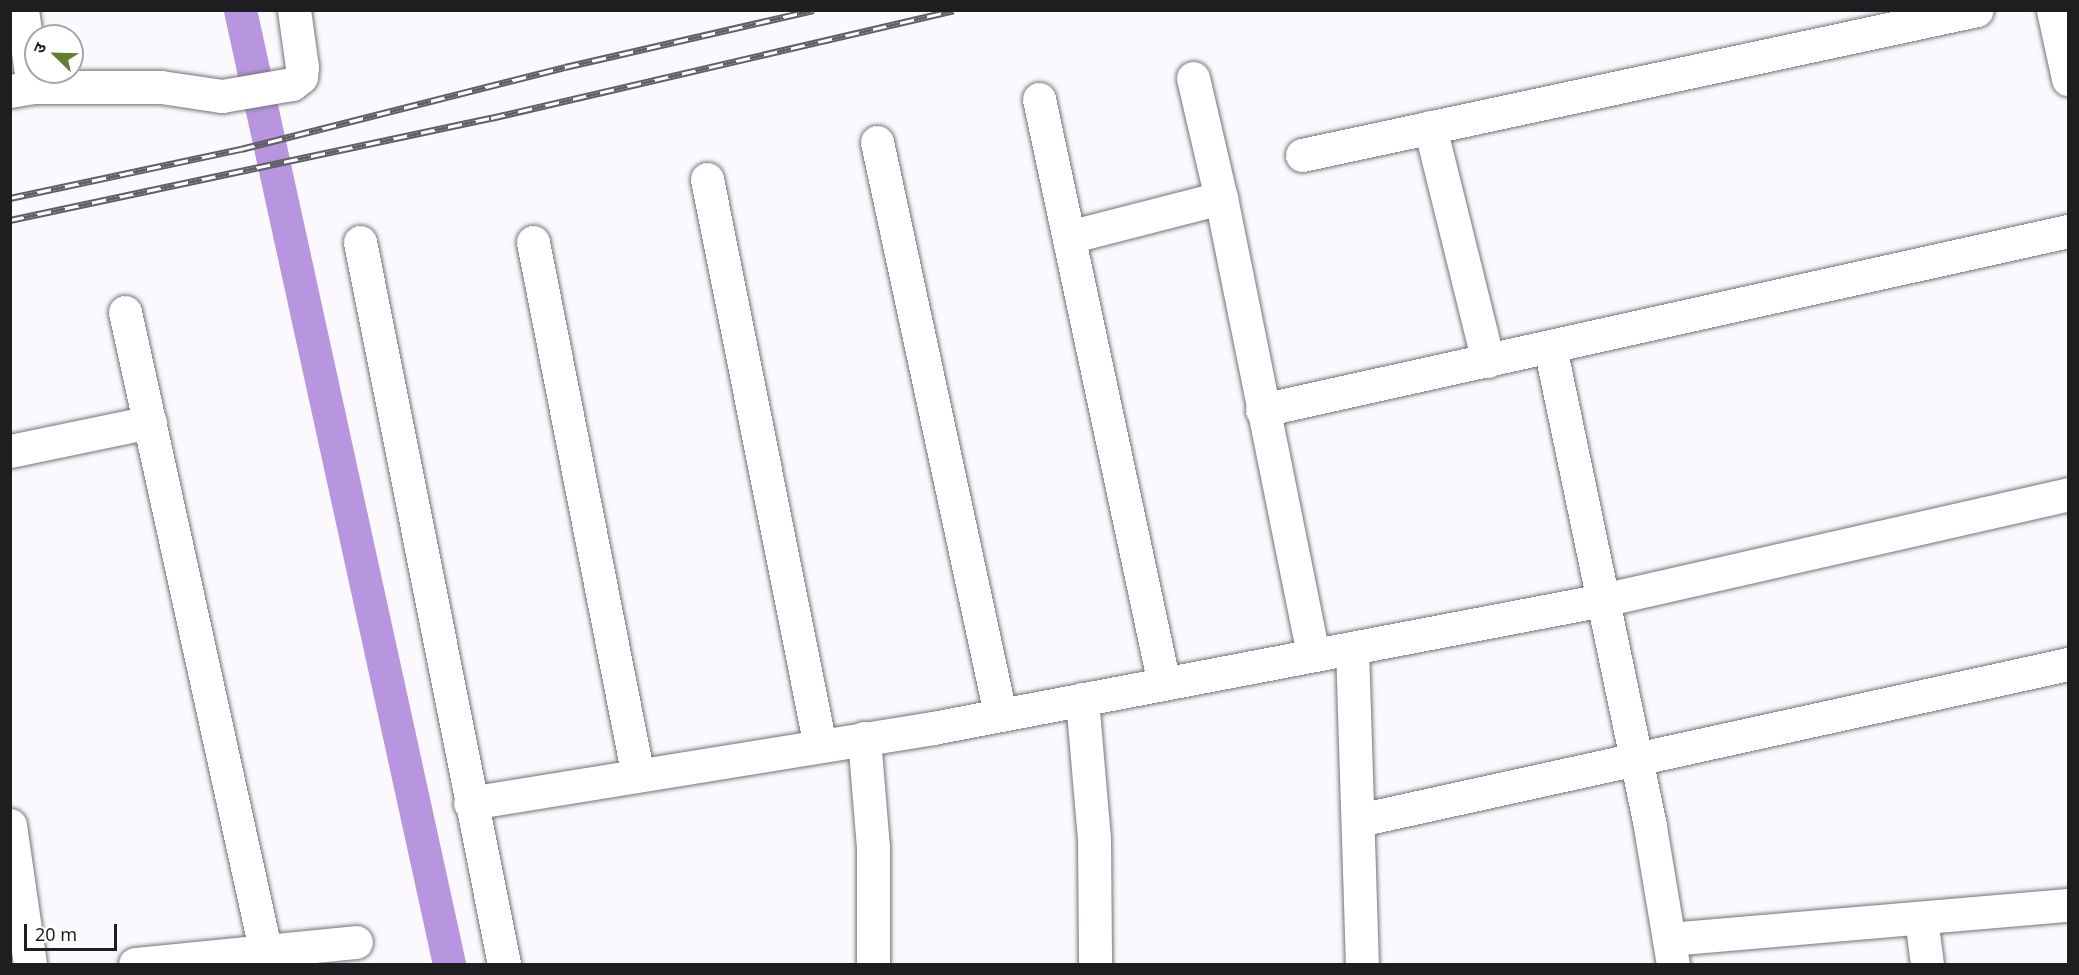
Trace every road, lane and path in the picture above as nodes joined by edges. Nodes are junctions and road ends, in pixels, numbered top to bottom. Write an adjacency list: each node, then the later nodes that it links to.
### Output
1 (22, 10): 7 (street)
2 (294, 10): 7 (street)
3 (1977, 10): 9 (street)
4 (2053, 10): 6 (street)
5 (1193, 78): 13 (street)
6 (2068, 79)
7 (22, 89)
8 (1039, 99): 15 (street)
9 (1430, 127): 11 (street); 20 (street)
10 (877, 142): 31 (street)
11 (1302, 155)
12 (706, 178): 33 (street)
13 (1221, 198): 15 (street); 21 (street)
14 (2068, 231): 19 (street)
15 (1069, 237): 29 (street)
16 (360, 242): 36 (street)
17 (533, 242): 35 (street)
18 (125, 312): 22 (street)
19 (1550, 347): 20 (street); 25 (street)
20 (1488, 360): 21 (street)
21 (1262, 410): 27 (street)
22 (150, 422): 23 (street); 42 (street)
23 (10, 451)
24 (2068, 494): 25 (street)
25 (1603, 600): 26 (street); 34 (street)
26 (1352, 648): 27 (street); 37 (street)
27 (1313, 655): 29 (street)
28 (2068, 664): 34 (street)
29 (1164, 684): 30 (street)
30 (1082, 699): 31 (street); 48 (street)
31 (1000, 714): 32 (street)
32 (864, 738): 33 (street); 47 (street)
33 (820, 746): 35 (street)
34 (1636, 760): 37 (street); 43 (street)
35 (638, 776): 36 (street)
36 (470, 803): 46 (street)
37 (1359, 820): 49 (street)
38 (10, 825): 44 (street)
39 (2068, 905): 40 (street)
40 (1921, 918): 43 (street); 50 (street)
41 (356, 942): 42 (street)
42 (265, 949): 45 (street)
43 (1671, 952)
44 (30, 964)
45 (135, 964)
46 (504, 964)
47 (873, 964)
48 (1095, 964)
49 (1362, 964)
50 (1927, 964)

